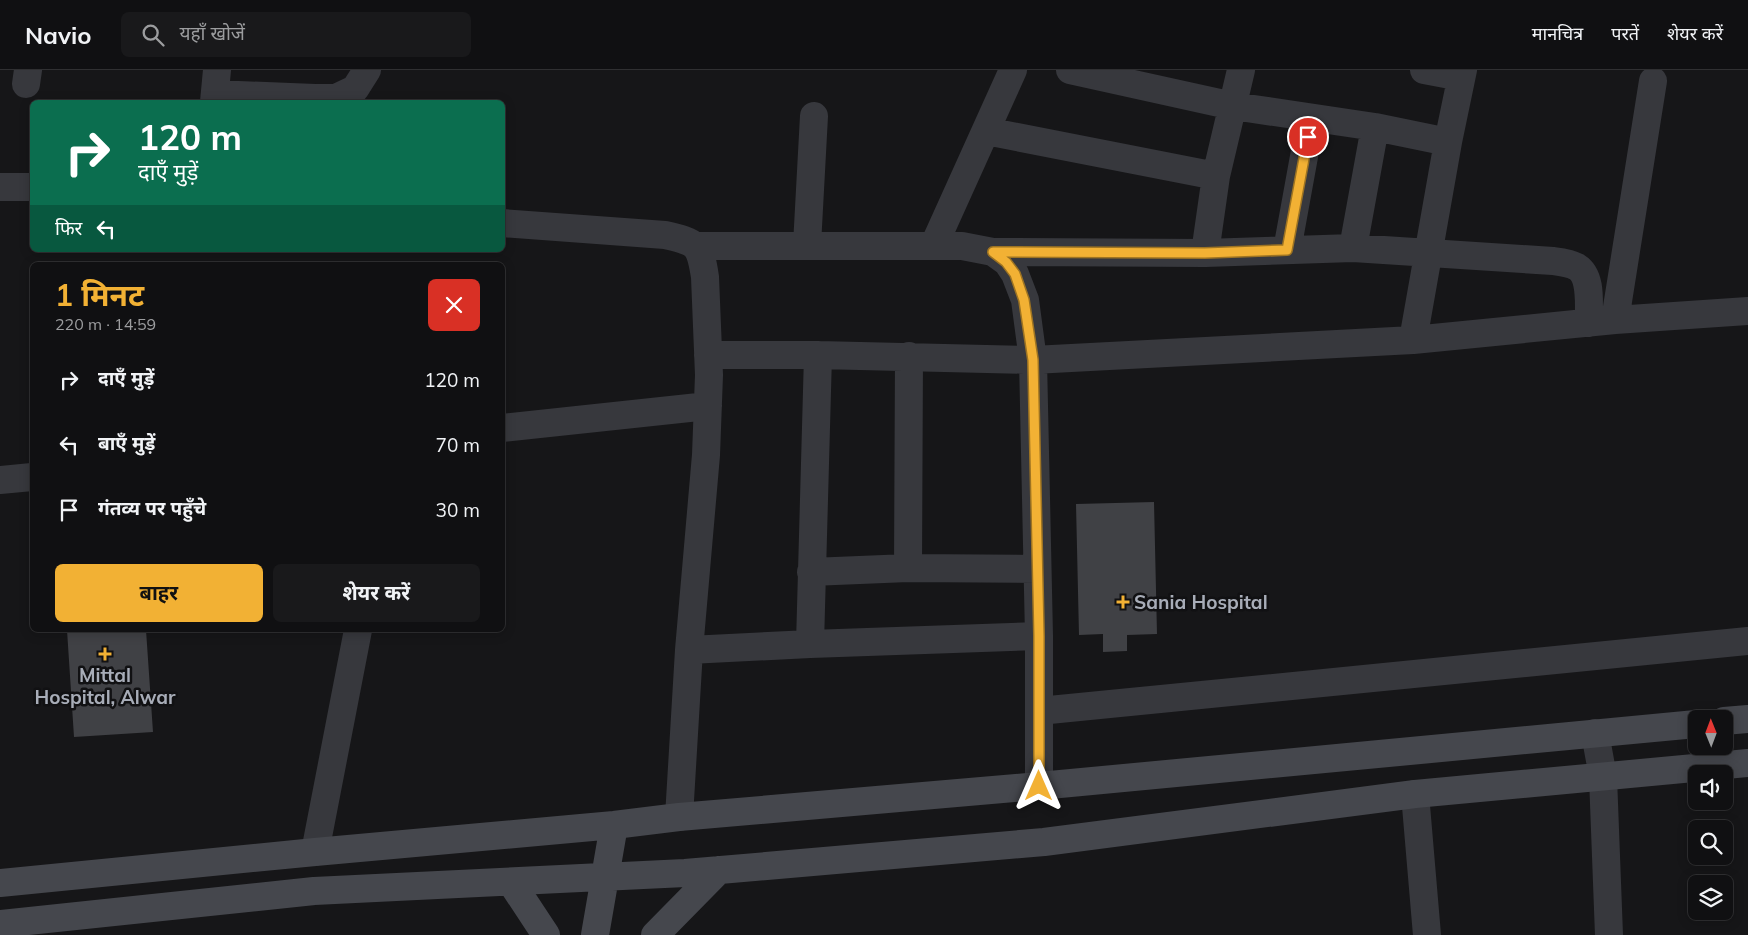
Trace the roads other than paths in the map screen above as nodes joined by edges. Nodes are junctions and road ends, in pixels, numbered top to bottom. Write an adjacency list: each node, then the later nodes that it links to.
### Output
1 (367, 70): 8 (street)
2 (1013, 70): 13 (street)
3 (1070, 70): 9 (street)
4 (1241, 70): 9 (street)
5 (1424, 70): 6 (street)
6 (1462, 73): 14 (street)
7 (1653, 81): 28 (street)
8 (215, 89)
9 (1233, 106): 11 (street); 15 (street)
10 (814, 116): 19 (street)
11 (1311, 118): 12 (street); 23 (street)
12 (1374, 127): 14 (street); 22 (street)
13 (986, 131): 15 (street); 20 (street)
14 (1448, 142): 25 (street)
15 (1216, 176): 26 (street)
16 (0, 187): 17 (street)
17 (30, 188)
18 (505, 223): 21 (street)
19 (806, 245): 20 (street); 21 (street)
20 (934, 245): 24 (street)
21 (697, 246): 30 (street)
22 (1353, 248): 23 (street); 25 (street)
23 (1287, 250): 26 (street)
24 (993, 252): 26 (street); 33 (street)
25 (1430, 252): 28 (street); 29 (street)
26 (1205, 253)
27 (1748, 311): 28 (street)
28 (1602, 322): 29 (street)
29 (1413, 340): 33 (street)
30 (708, 355): 31 (street); 34 (street)
31 (818, 355): 32 (street); 40 (street)
32 (909, 356): 33 (street); 38 (street)
33 (1033, 360): 39 (street)
34 (708, 406): 35 (street); 45 (street)
35 (505, 428)
36 (30, 477): 37 (street)
37 (0, 480)
38 (908, 568): 39 (street); 40 (street)
39 (1037, 569): 42 (street)
40 (811, 572): 44 (street)
41 (358, 632): 57 (street)
42 (1039, 636): 44 (street); 46 (street)
43 (1748, 641): 46 (street)
44 (810, 644): 45 (street)
45 (689, 650): 55 (street)
46 (1039, 711): 53 (street)
47 (1748, 719): 48 (main road)
48 (1733, 720)
49 (1688, 725): 50 (main road)
50 (1596, 733): 52 (street); 53 (main road)
51 (1748, 763): 52 (main road)
52 (1603, 777): 54 (main road); 67 (street)
53 (1039, 786): 55 (main road)
54 (1415, 794): 58 (main road); 66 (street)
55 (679, 817): 56 (main road)
56 (614, 825): 57 (main road); 59 (main road)
57 (315, 852): 60 (main road)
58 (719, 870): 59 (main road); 65 (main road)
59 (605, 878): 61 (main road); 64 (main road)
60 (0, 882)
61 (511, 882): 62 (main road); 63 (main road)
62 (0, 924)
63 (546, 935)
64 (595, 935)
65 (655, 935)
66 (1427, 935)
67 (1609, 935)

